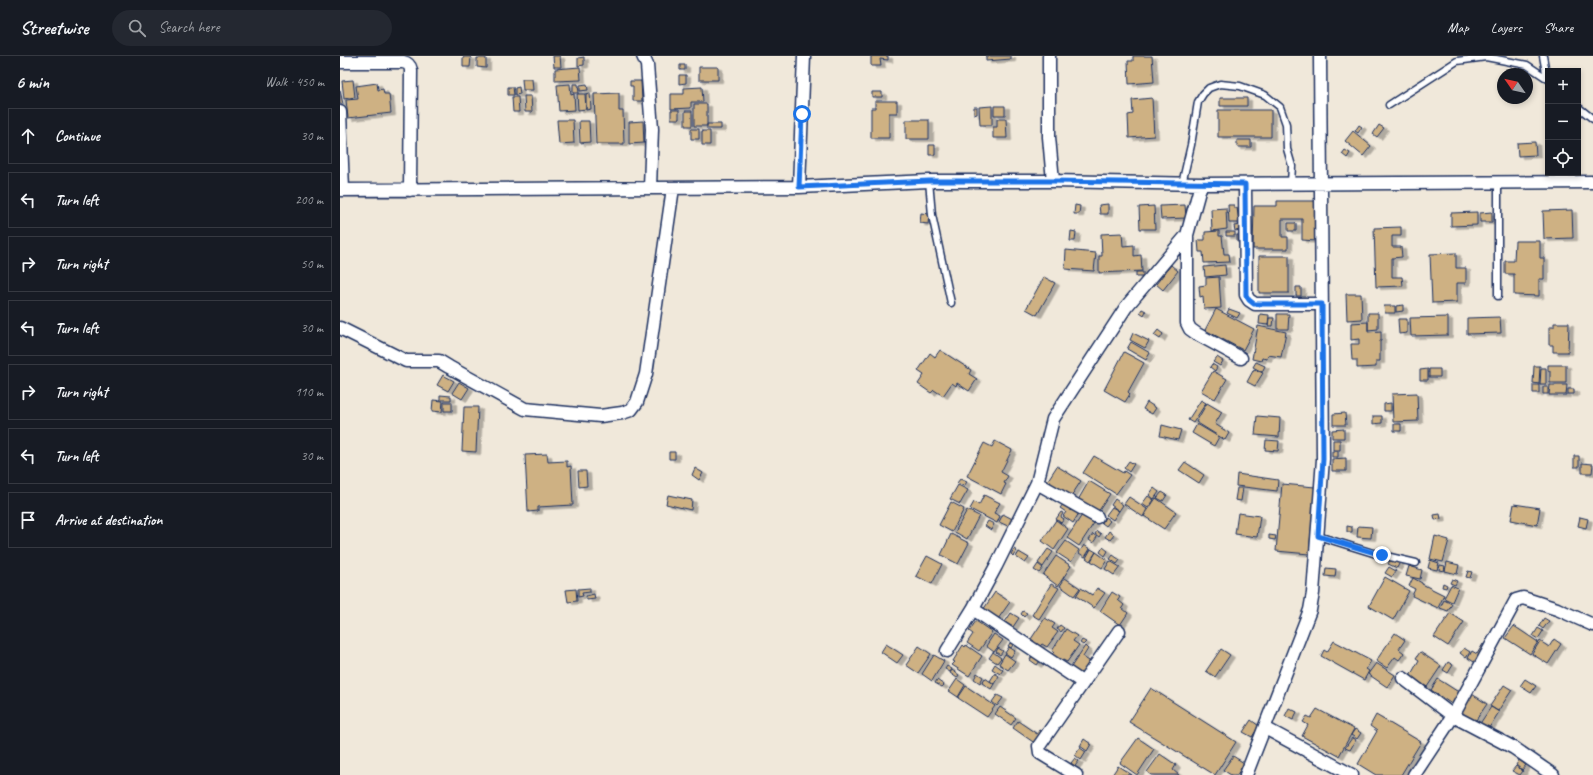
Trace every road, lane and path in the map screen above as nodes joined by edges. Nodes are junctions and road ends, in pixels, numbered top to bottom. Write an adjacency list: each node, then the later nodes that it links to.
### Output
1 (643, 56): 23 (street)
2 (804, 56): 22 (street)
3 (1049, 56): 14 (street)
4 (1320, 56): 18 (street)
5 (1543, 56): 7 (lane)
6 (340, 62): 26 (street)
7 (1546, 68)
8 (1545, 77): 9 (lane)
9 (1389, 105)
10 (1581, 109): 12 (lane)
11 (340, 112): 25 (street)
12 (1593, 119)
13 (929, 181): 14 (street); 22 (street); 29 (lane)
14 (1053, 181): 19 (street)
15 (1498, 182): 16 (street); 18 (street); 28 (lane)
16 (1593, 182)
17 (1291, 183): 18 (street); 19 (lane); 21 (street)
18 (1322, 183): 30 (street)
19 (1182, 184): 20 (street)
20 (1201, 184): 21 (street); 27 (street)
21 (1245, 184): 30 (street)
22 (799, 187): 24 (street)
23 (650, 188): 24 (street); 26 (street)
24 (673, 188): 31 (street)
25 (341, 190): 26 (street)
26 (410, 190)
27 (1187, 235): 32 (street); 33 (street)
28 (1498, 296)
29 (951, 303)
30 (1322, 304): 35 (street)
31 (340, 328)
32 (1241, 358)
33 (1037, 483): 34 (street); 37 (street)
34 (1097, 517)
35 (1318, 536): 36 (lane); 44 (street)
36 (1416, 563)
37 (973, 609): 40 (street); 42 (street)
38 (1593, 625): 43 (street)
39 (1119, 631): 42 (street)
40 (947, 651)
41 (1403, 678): 43 (street)
42 (1082, 682): 45 (street)
43 (1453, 716): 48 (street); 49 (street)
44 (1265, 728): 46 (street); 47 (street)
45 (1076, 775)
46 (1246, 775)
47 (1352, 775)
48 (1414, 775)
49 (1552, 775)

